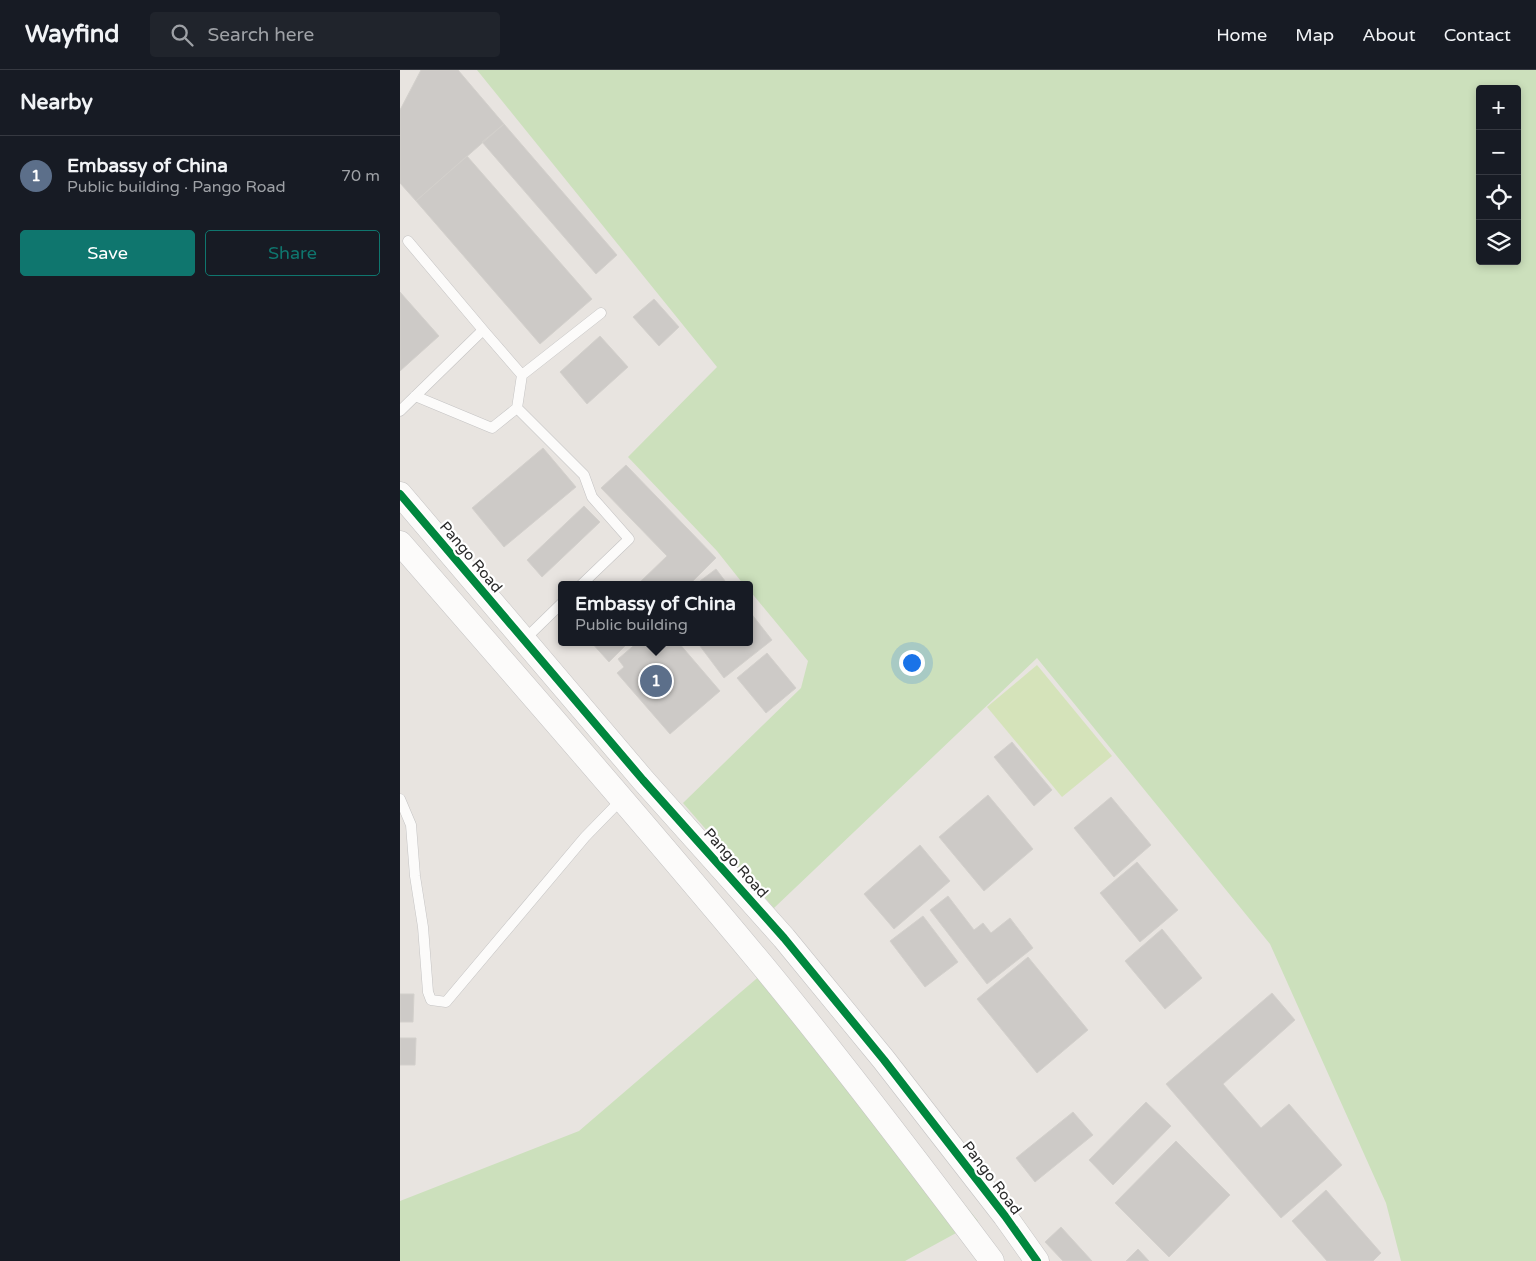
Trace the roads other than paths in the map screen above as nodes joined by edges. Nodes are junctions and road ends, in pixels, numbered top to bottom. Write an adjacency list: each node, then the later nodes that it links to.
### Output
1 (408, 241): 3 (lane)
2 (601, 312): 4 (lane)
3 (483, 330): 4 (lane); 5 (lane)
4 (522, 375): 6 (lane)
5 (415, 396): 6 (lane); 7 (lane)
6 (517, 408): 10 (lane)
7 (400, 411)
8 (400, 494): 12 (street, Pango Road)
9 (400, 543): 14 (street)
10 (585, 581)
11 (558, 607): 12 (lane)
12 (523, 641): 16 (street, Pango Road)
13 (400, 799): 14 (lane)
14 (622, 799): 15 (street)
15 (992, 1261)
16 (1037, 1261)

